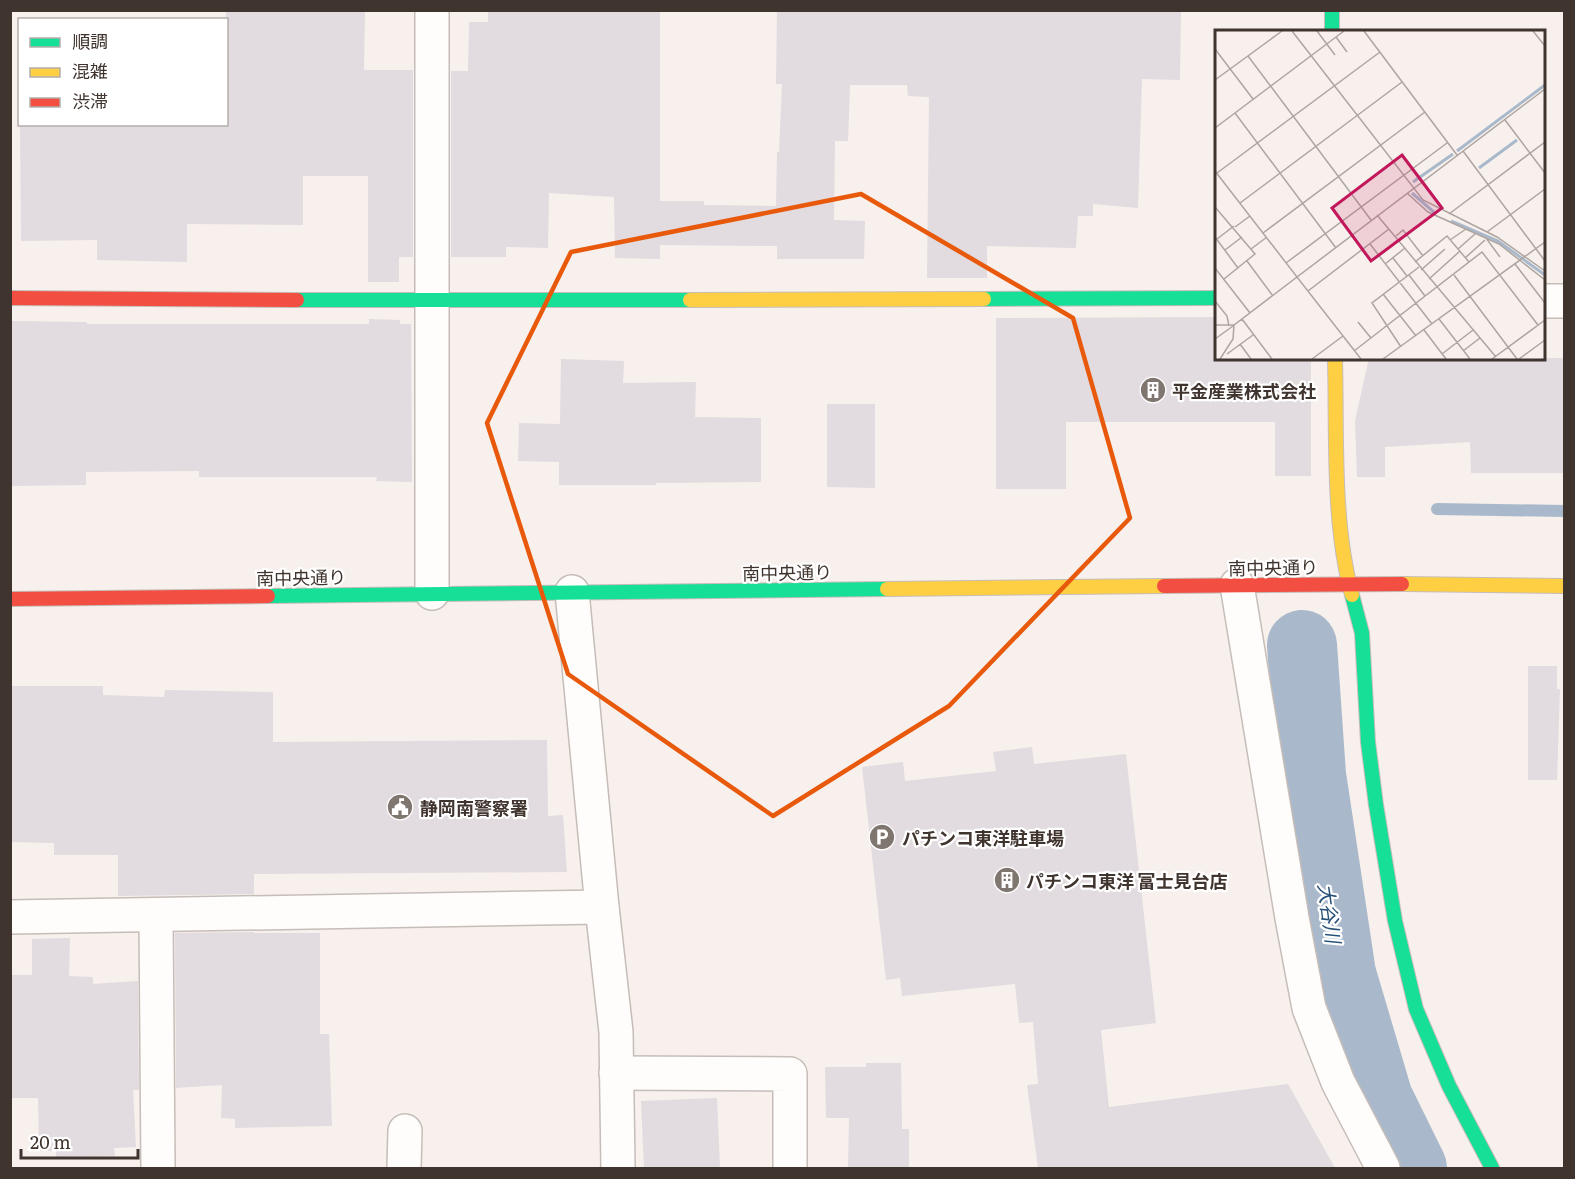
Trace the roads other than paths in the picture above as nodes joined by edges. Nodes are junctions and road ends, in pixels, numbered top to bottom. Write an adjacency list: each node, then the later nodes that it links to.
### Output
1 (432, 10): 6 (street)
2 (1332, 10): 3 (street)
3 (1332, 30)
4 (10, 298): 6 (street)
5 (1215, 298): 6 (street)
6 (432, 301): 14 (street)
7 (1545, 301): 8 (street)
8 (1564, 301)
9 (1335, 360): 10 (street)
10 (1349, 584): 11 (street, 南中央通り); 12 (street, 南中央通り); 26 (street)
11 (1237, 585): 13 (street, 南中央通り); 25 (street)
12 (1564, 586)
13 (572, 592): 14 (street, 南中央通り); 16 (street)
14 (432, 593): 15 (street, 南中央通り)
15 (10, 599)
16 (602, 907): 17 (street); 19 (street)
17 (156, 916): 18 (street); 21 (street)
18 (10, 917)
19 (616, 1073): 23 (street); 24 (street)
20 (405, 1131): 22 (street)
21 (158, 1168)
22 (404, 1168)
23 (618, 1168)
24 (790, 1168)
25 (1383, 1168)
26 (1492, 1168)

